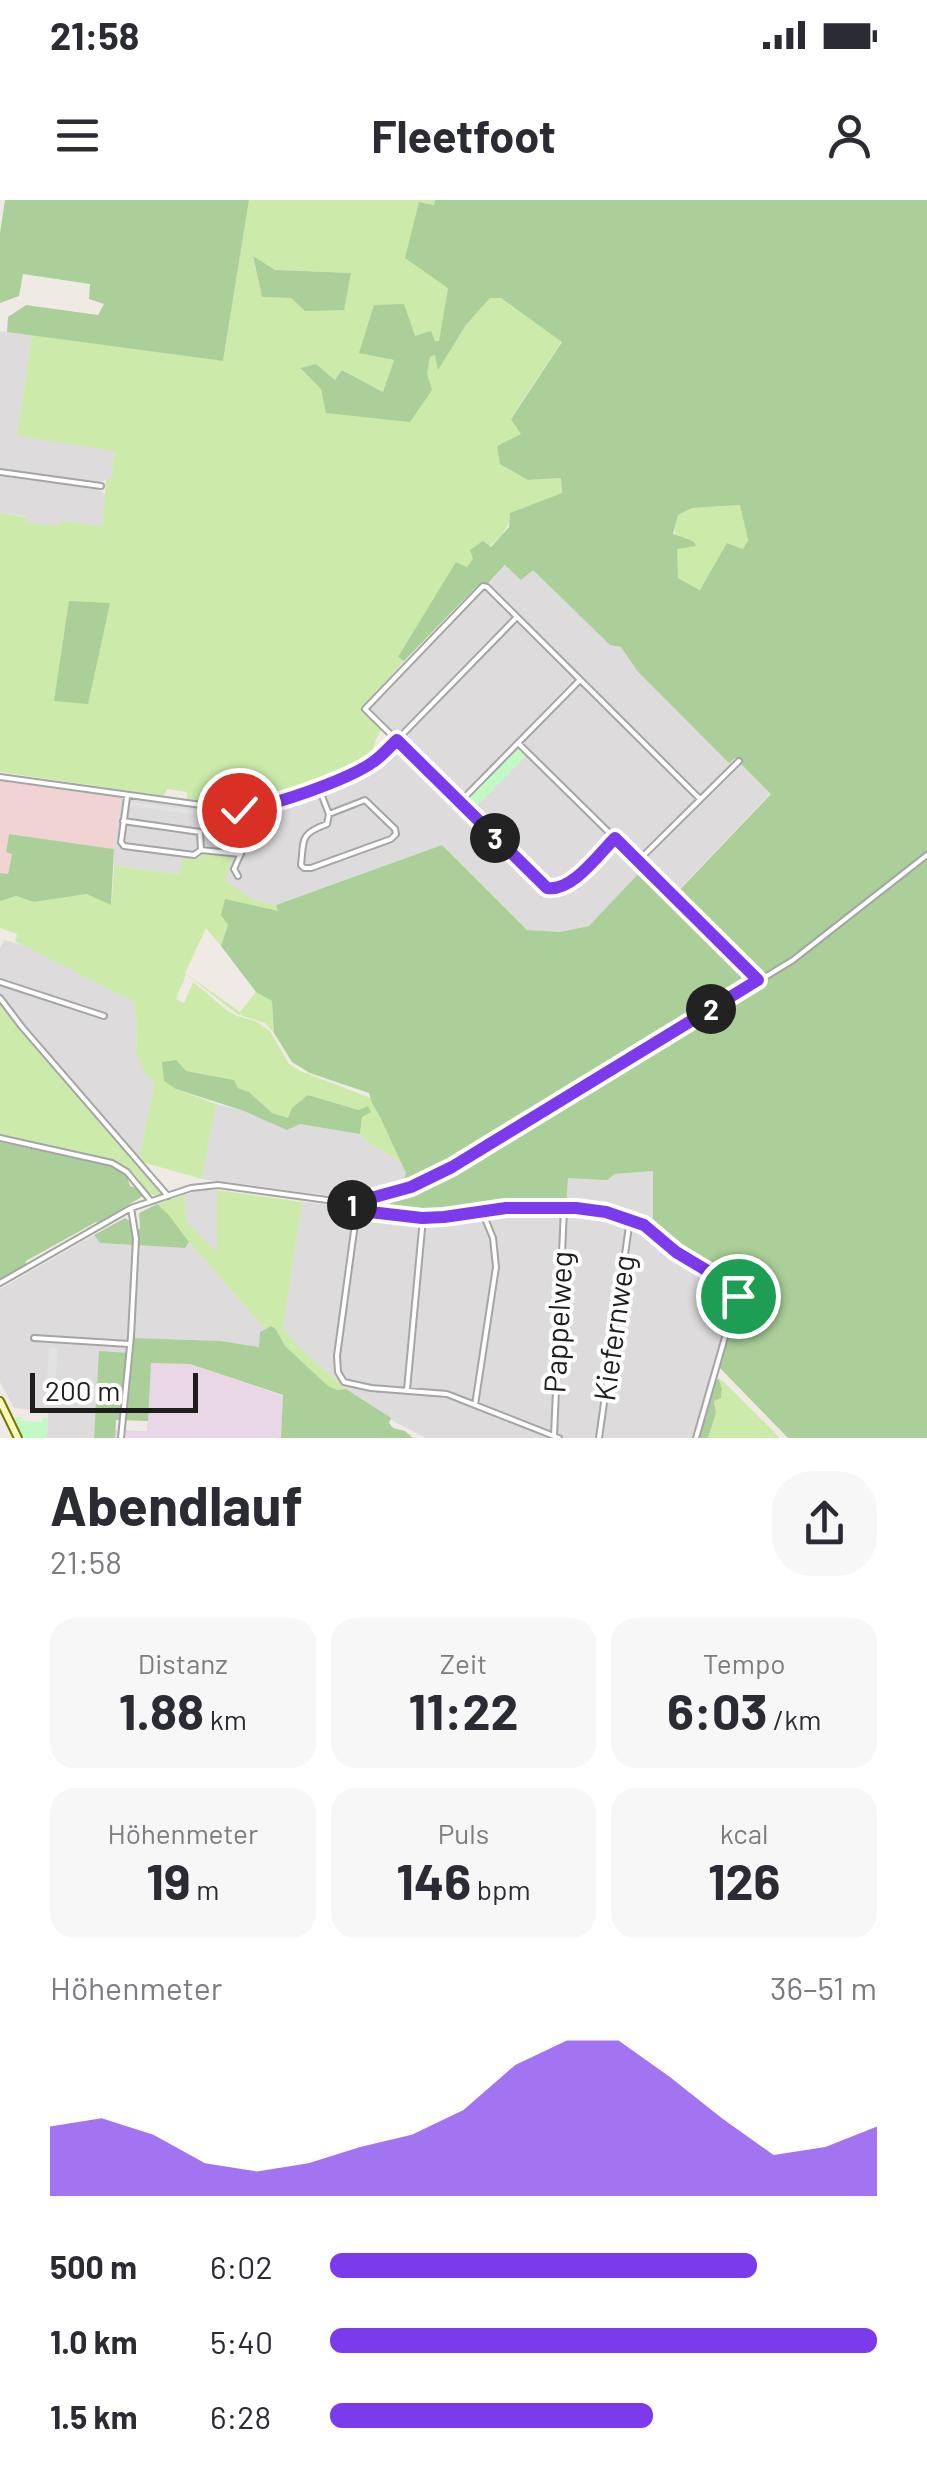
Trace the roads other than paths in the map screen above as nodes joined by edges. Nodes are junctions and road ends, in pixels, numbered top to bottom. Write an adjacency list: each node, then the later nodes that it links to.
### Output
1 (0, 472): 2 (street)
2 (101, 486)
3 (516, 618): 4 (street); 5 (street); 5 (street)
4 (580, 680): 6 (street); 11 (street)
5 (397, 740): 9 (street); 12 (street)
6 (518, 743): 12 (street); 16 (street)
7 (738, 762): 11 (street)
8 (0, 778): 10 (street)
9 (318, 786): 13 (street); 14 (street)
10 (127, 795): 13 (street); 15 (street)
11 (700, 800): 20 (street)
12 (459, 802): 16 (street)
13 (249, 809): 18 (street)
14 (329, 814): 14 (street)
15 (124, 822): 17 (street); 17 (street)
16 (615, 838): 20 (street)
17 (200, 850): 18 (street)
18 (241, 854): 21 (street)
19 (927, 855): 22 (street)
20 (638, 861): 22 (street)
21 (238, 876)
22 (758, 980): 29 (street)
23 (0, 982): 25 (street)
24 (0, 998): 27 (street)
25 (104, 1016)
26 (0, 1138): 28 (street)
27 (166, 1197): 28 (street); 29 (street)
28 (150, 1200): 30 (street)
29 (349, 1204): 32 (street)
30 (131, 1208): 36 (street); 38 (street)
31 (564, 1208): 33 (street); 35 (street); 42 (street, Pappelweg)
32 (357, 1209): 34 (street); 39 (street)
33 (482, 1211): 34 (street); 41 (street)
34 (422, 1218): 39 (street)
35 (630, 1219): 45 (street, Kiefernweg); 46 (street)
36 (0, 1283)
37 (34, 1338): 38 (street)
38 (130, 1344): 44 (street)
39 (407, 1390): 41 (street)
40 (0, 1401): 43 (main road)
41 (475, 1405): 42 (street)
42 (556, 1437)
43 (18, 1438)
44 (121, 1438)
45 (599, 1438)
46 (696, 1438)

